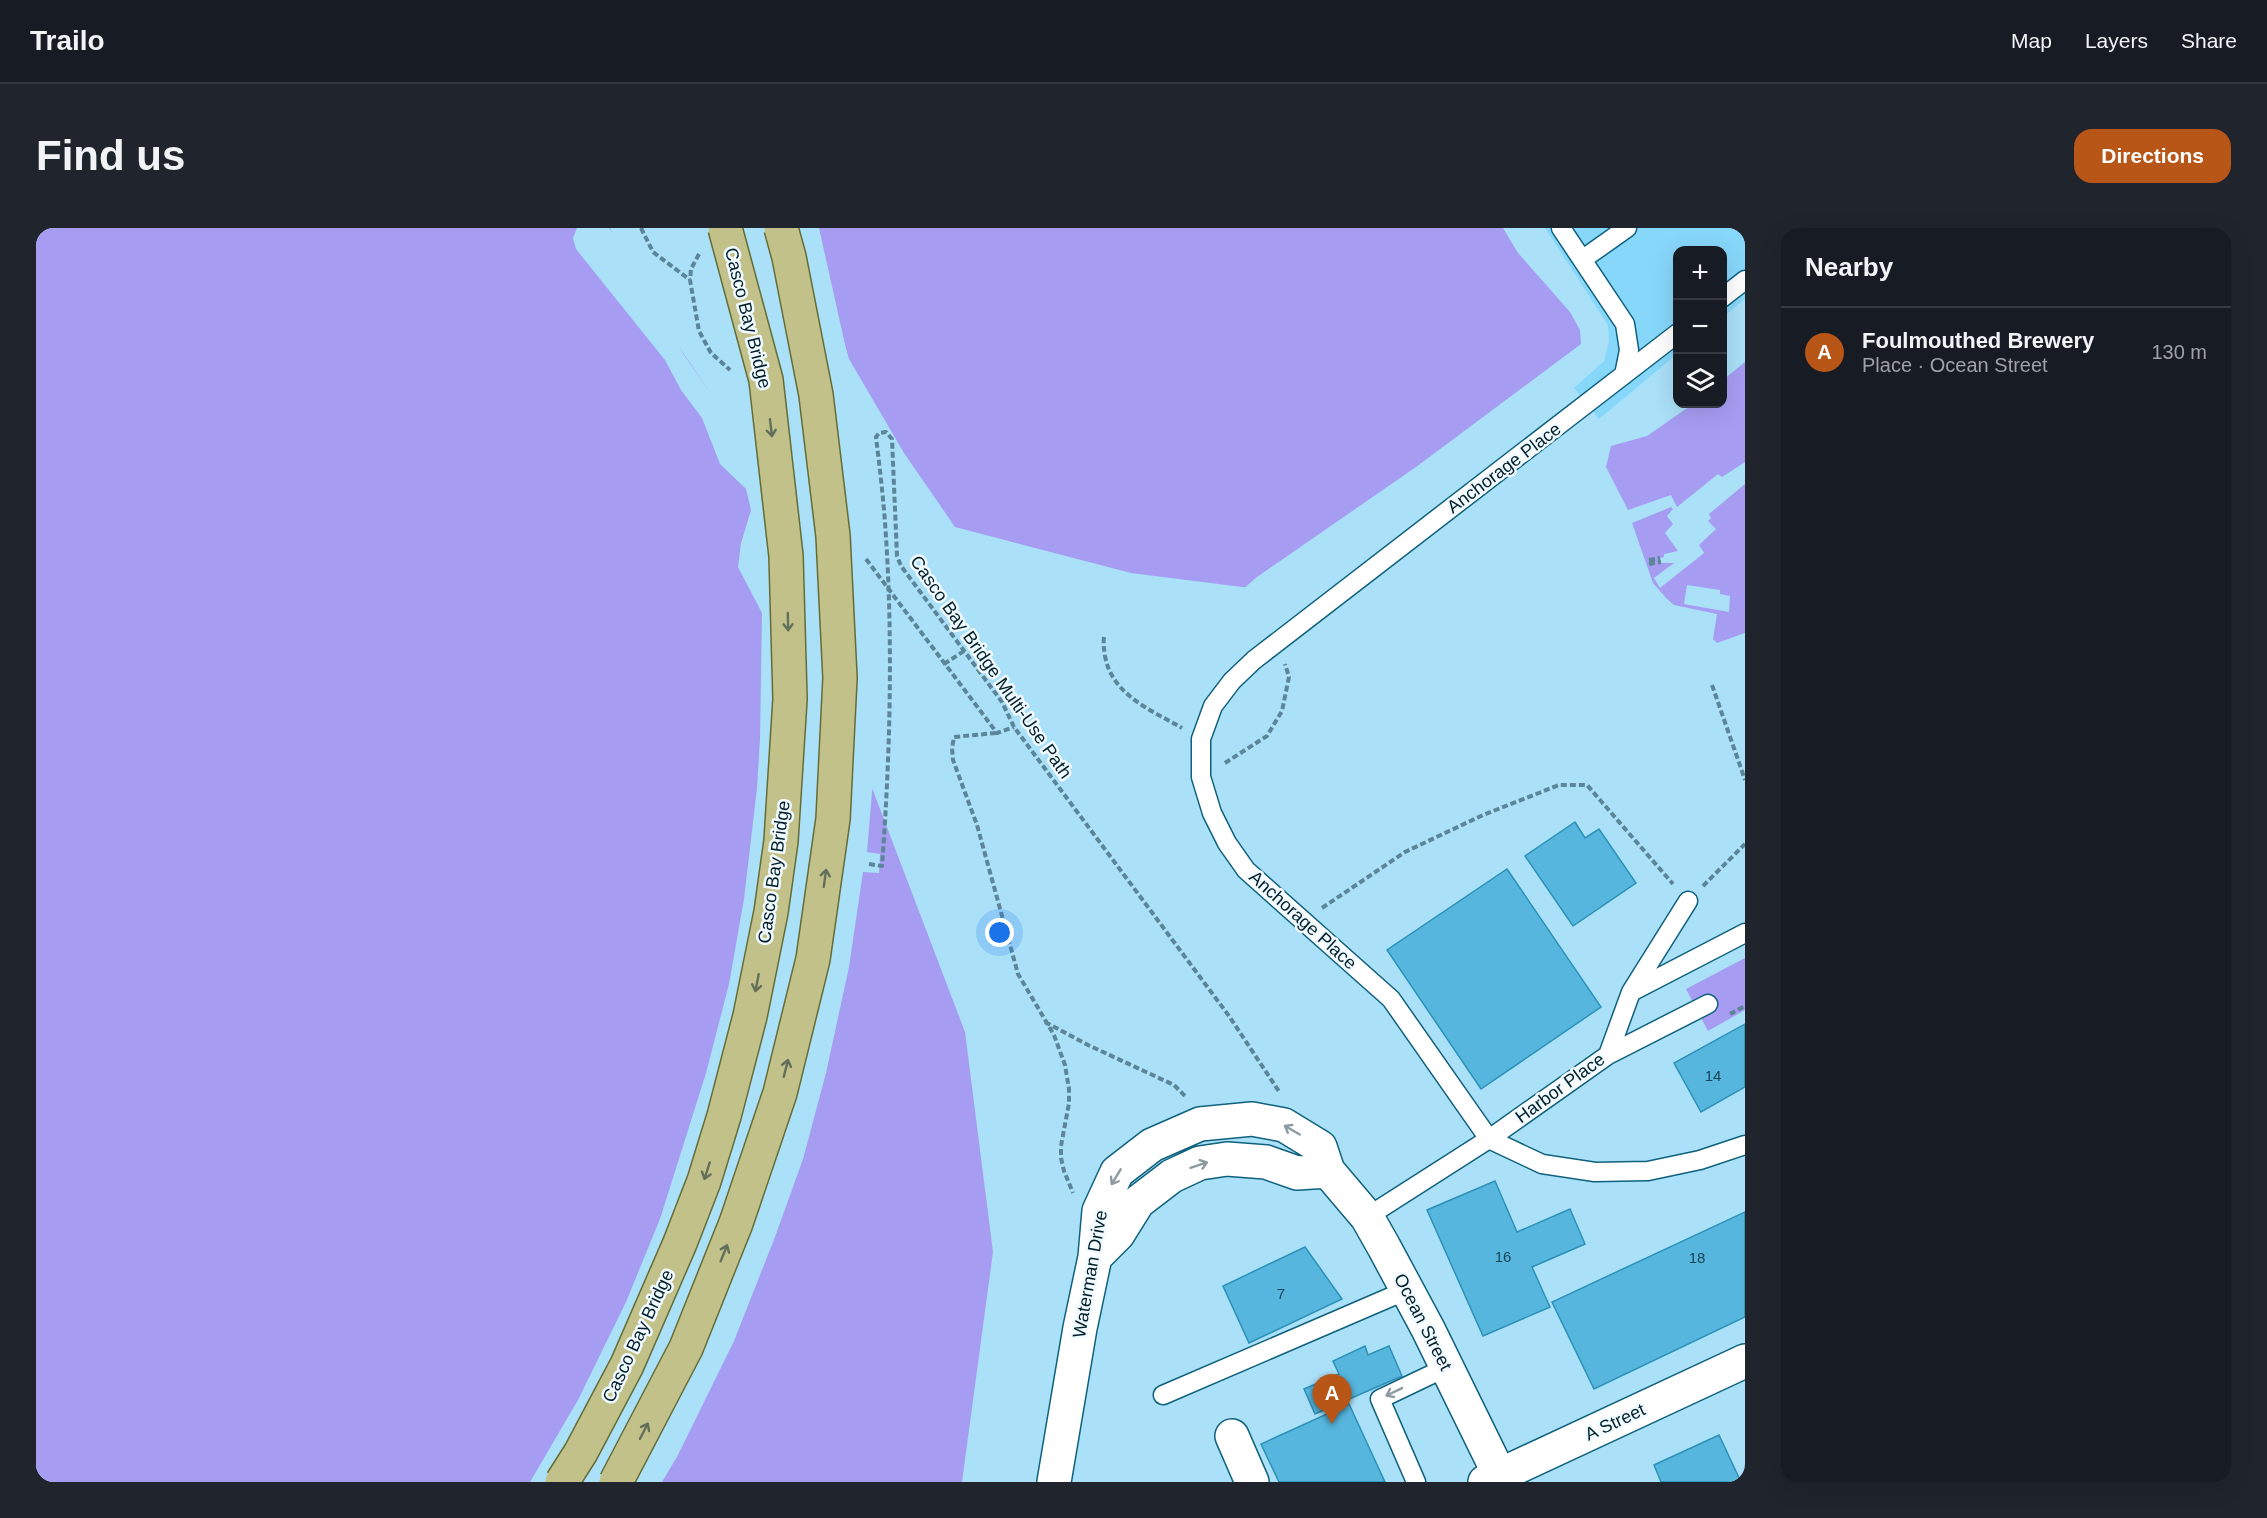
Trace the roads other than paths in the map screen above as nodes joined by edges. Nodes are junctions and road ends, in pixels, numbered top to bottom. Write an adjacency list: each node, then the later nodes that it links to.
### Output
1 (781, 228): 27 (main road, one-way to 1, bridge)
2 (1561, 228): 5 (lane)
3 (1627, 228): 5 (lane)
4 (714, 237): 26 (main road, Casco Bay Bridge, one-way to 26, bridge)
5 (1583, 259): 9 (lane)
6 (1745, 280): 7 (lane)
7 (1727, 294)
8 (1673, 336): 9 (lane, Anchorage Place)
9 (1624, 375): 15 (lane, Anchorage Place)
10 (1688, 901): 12 (lane, Harbor Place)
11 (1745, 933): 12 (lane)
12 (1631, 992): 14 (lane, Harbor Place)
13 (1707, 1004): 14 (lane)
14 (1608, 1055): 15 (lane, Harbor Place)
15 (1489, 1139): 16 (lane, Anchorage Place); 18 (lane, Harbor Place)
16 (1745, 1145)
17 (1328, 1171): 18 (street, Ocean Street); 19 (street, one-way to 17); 19 (street, Waterman Drive, one-way to 19)
18 (1367, 1217): 20 (street, Ocean Street)
19 (1095, 1257): 28 (street, Waterman Drive)
20 (1407, 1290): 22 (street, Ocean Street); 23 (lane)
21 (1745, 1362): 25 (street, A Street)
22 (1447, 1367): 25 (street, Ocean Street); 30 (lane, one-way to 30)
23 (1163, 1395)
24 (1232, 1436): 29 (street)
25 (1496, 1480)
26 (562, 1482)
27 (616, 1482)
28 (1054, 1482)
29 (1252, 1482)
30 (1416, 1482)

